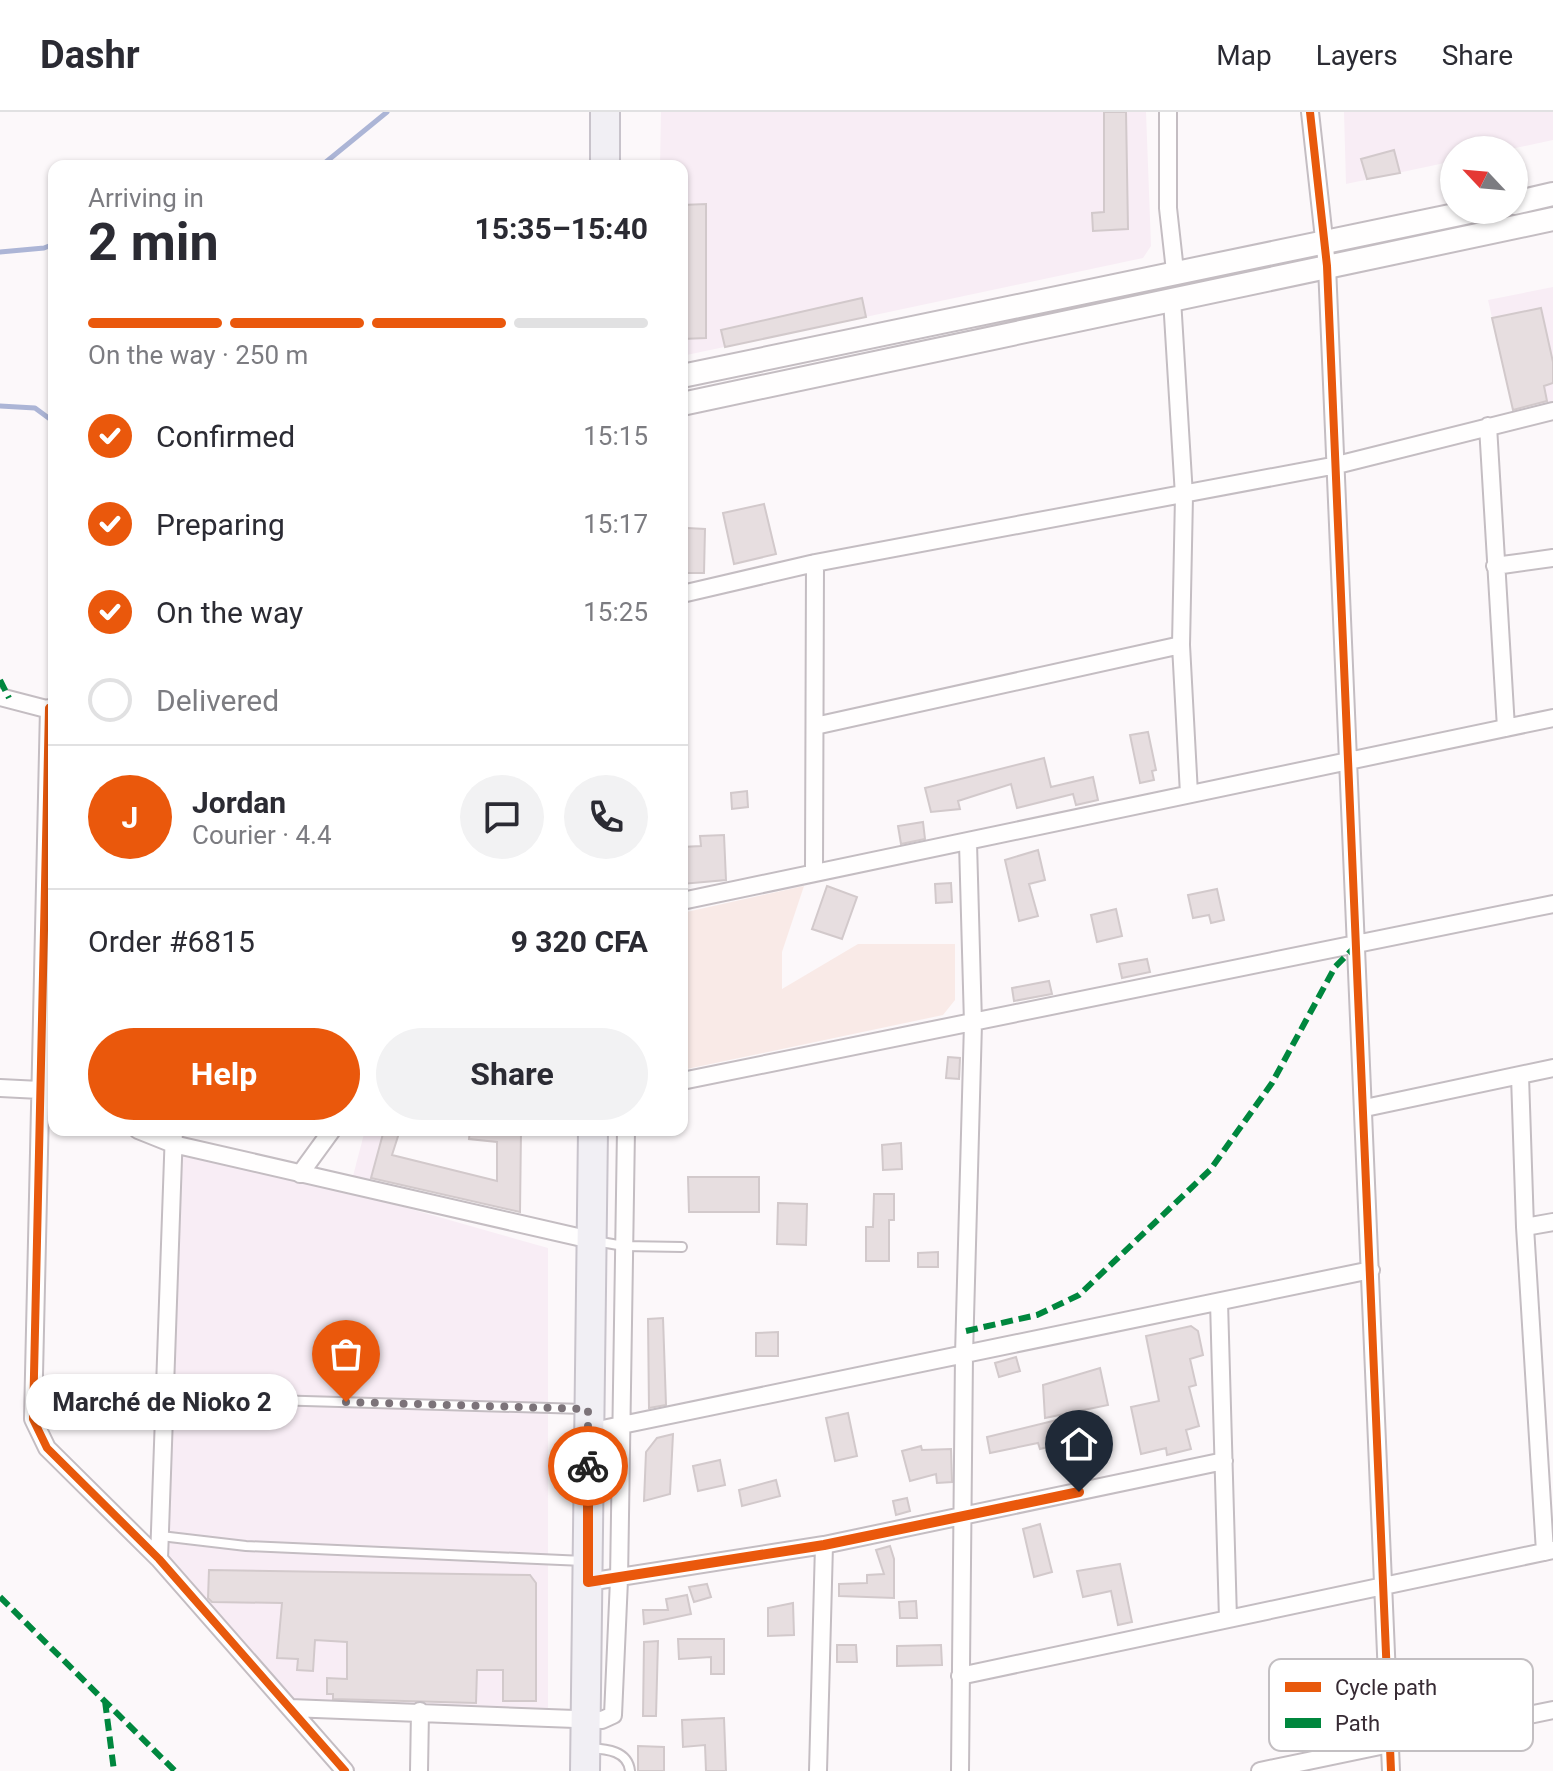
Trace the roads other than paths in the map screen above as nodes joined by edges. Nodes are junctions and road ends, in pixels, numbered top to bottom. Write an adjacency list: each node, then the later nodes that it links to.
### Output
1 (605, 112): 4 (highway)
2 (1168, 112): 11 (street)
3 (1310, 112): 9 (street)
4 (605, 160)
5 (1553, 194): 6 (street)
6 (1528, 200)
7 (1440, 218): 9 (street)
8 (1553, 219): 10 (street)
9 (1324, 242): 10 (street); 11 (street)
10 (1327, 266): 12 (street); 17 (street)
11 (1175, 271): 13 (street)
12 (1172, 299): 14 (street); 18 (street)
13 (688, 375)
14 (688, 403)
15 (1553, 411): 16 (street)
16 (1488, 426): 17 (street); 21 (street)
17 (1337, 465): 18 (street); 29 (street)
18 (1184, 496): 20 (street); 23 (street)
19 (1553, 558): 21 (street)
20 (815, 563): 22 (street); 27 (street)
21 (1495, 566): 28 (street)
22 (688, 593)
23 (1181, 645): 27 (street); 30 (street)
24 (0, 697): 25 (street)
25 (48, 709)
26 (1553, 718): 28 (street)
27 (815, 726): 32 (street)
28 (1506, 728): 29 (street)
29 (1350, 762): 30 (street); 35 (street)
30 (1189, 794): 31 (street)
31 (968, 843): 32 (street); 37 (street)
32 (814, 871): 33 (street)
33 (688, 900)
34 (1553, 904): 35 (street)
35 (1358, 944): 37 (street); 43 (street)
36 (48, 1005): 42 (street)
37 (973, 1023): 40 (street); 56 (street)
38 (1553, 1068): 39 (street)
39 (1520, 1076): 43 (street); 50 (street)
40 (688, 1080)
41 (0, 1088): 42 (street)
42 (47, 1093): 65 (street)
43 (1365, 1108): 54 (street)
44 (328, 1136): 48 (street)
45 (593, 1136): 51 (highway)
46 (626, 1136): 52 (street)
47 (173, 1137): 48 (street); 57 (street)
48 (300, 1174): 51 (street)
49 (1553, 1222): 50 (street)
50 (1525, 1227): 64 (street)
51 (591, 1240): 52 (lane); 58 (highway)
52 (624, 1246): 53 (lane); 59 (street)
53 (682, 1247)
54 (1371, 1270): 55 (street); 68 (street)
55 (1219, 1302): 56 (street); 60 (street)
56 (964, 1355): 59 (street); 61 (street)
57 (165, 1397): 58 (lane); 62 (street)
58 (588, 1420): 59 (street); 66 (highway)
59 (621, 1426): 67 (street)
60 (1224, 1461): 61 (street); 69 (street)
61 (962, 1516): 63 (street); 71 (street)
62 (161, 1536): 65 (street); 66 (lane)
63 (824, 1545): 67 (street); 83 (street)
64 (1549, 1551): 68 (street)
65 (159, 1559): 72 (street)
66 (588, 1572): 67 (street); 76 (highway)
67 (619, 1580): 76 (street)
68 (1383, 1587): 69 (street); 70 (street)
69 (1228, 1619): 71 (street)
70 (1386, 1659)
71 (960, 1676): 84 (street)
72 (290, 1708): 74 (street); 80 (street)
73 (1553, 1710): 75 (street)
74 (420, 1711): 76 (street); 81 (street)
75 (1533, 1714)
76 (586, 1719): 79 (highway)
77 (1356, 1751): 85 (street)
78 (1390, 1751): 86 (street)
79 (585, 1760): 82 (lane)
80 (345, 1771)
81 (419, 1771)
82 (630, 1771)
83 (818, 1771)
84 (960, 1771)
85 (1260, 1771)
86 (1391, 1771)

